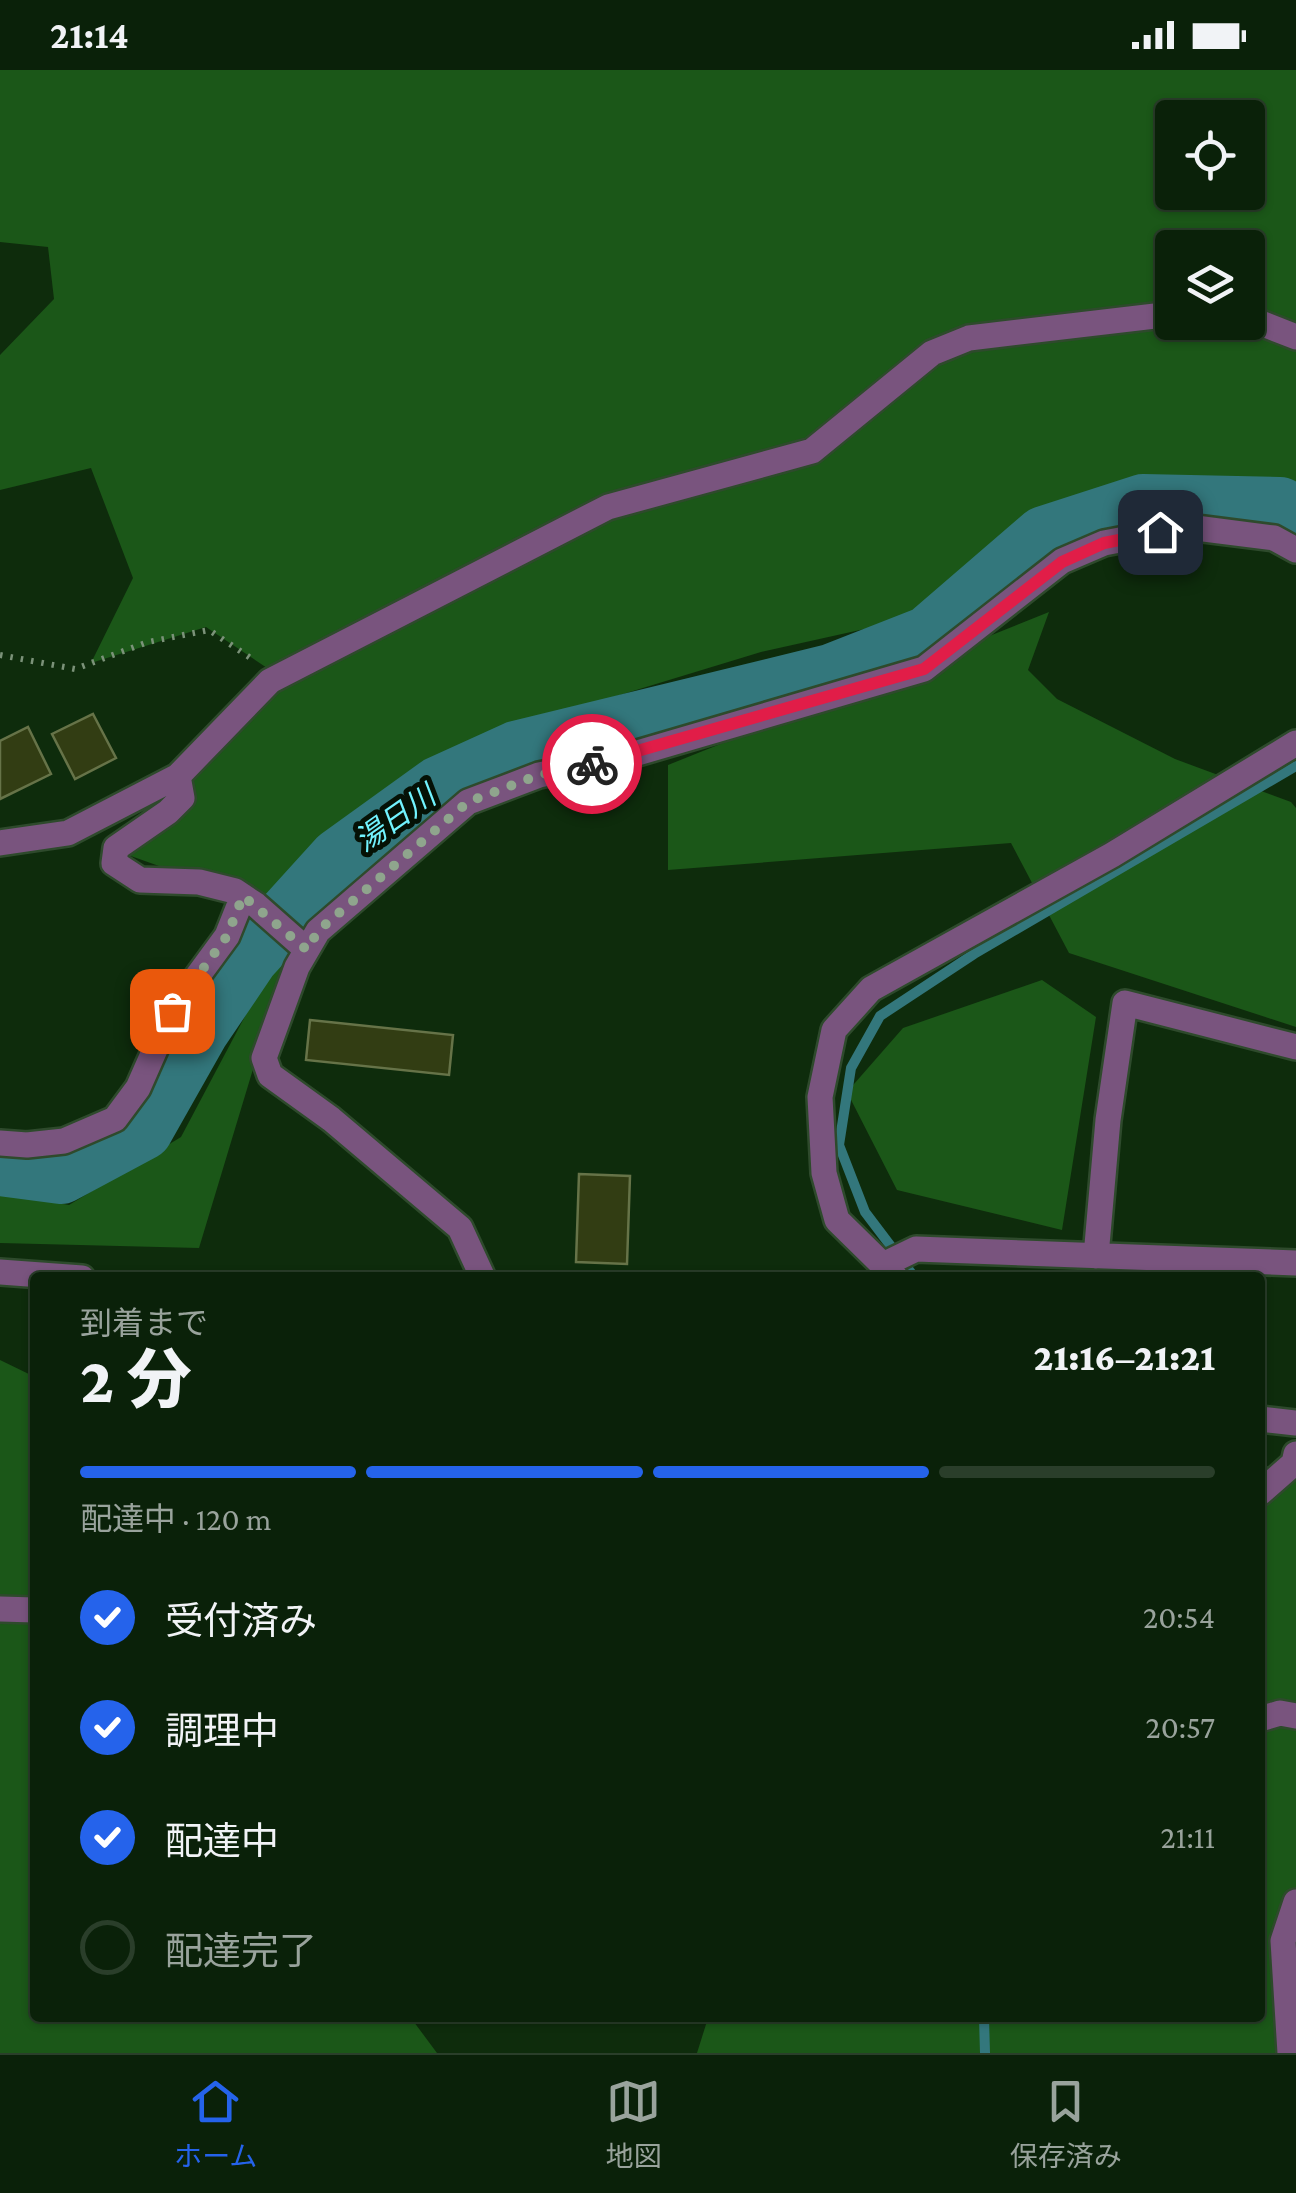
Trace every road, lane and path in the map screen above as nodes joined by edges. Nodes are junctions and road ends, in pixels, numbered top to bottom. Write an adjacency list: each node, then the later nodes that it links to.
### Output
1 (1155, 316): 6 (street)
2 (1265, 325): 3 (street)
3 (1296, 337)
4 (1296, 550): 11 (street)
5 (0, 656): 6 (path)
6 (270, 681): 8 (street)
7 (1296, 743): 16 (street)
8 (178, 776): 9 (street); 10 (street)
9 (0, 843)
10 (243, 896): 11 (street); 13 (street)
11 (307, 950): 18 (street)
12 (1296, 1046): 14 (street)
13 (0, 1143)
14 (1096, 1256): 15 (street); 16 (street)
15 (1296, 1264)
16 (890, 1271)
17 (0, 1272): 19 (street)
18 (480, 1272)
19 (30, 1274)
20 (1265, 1420): 21 (street)
21 (1296, 1424)
22 (1296, 1454): 23 (street)
23 (1265, 1489)
24 (0, 1609): 25 (street)
25 (30, 1610)
26 (1296, 1716): 27 (street)
27 (1265, 1718)
28 (1296, 1902): 29 (street)
29 (1290, 2053)

